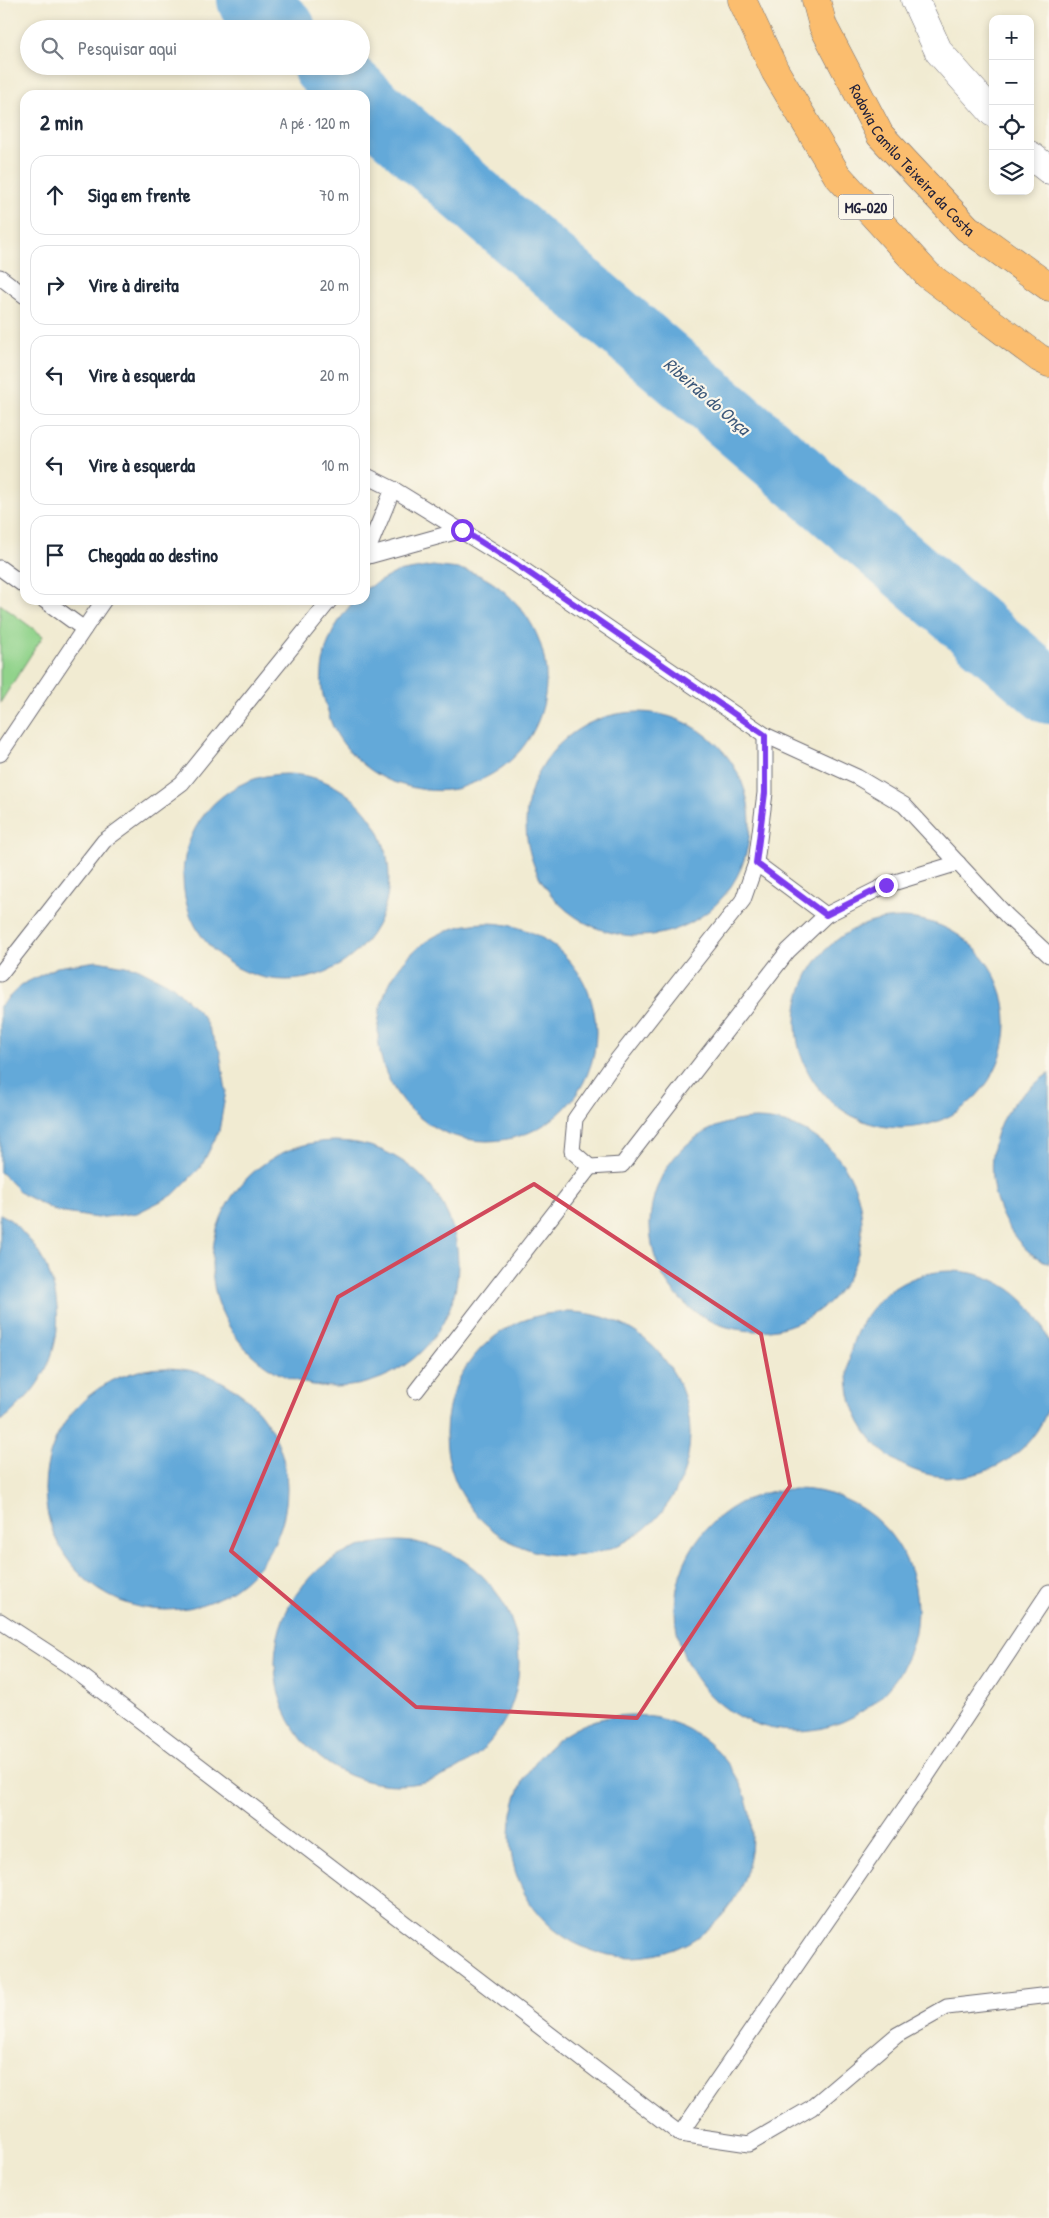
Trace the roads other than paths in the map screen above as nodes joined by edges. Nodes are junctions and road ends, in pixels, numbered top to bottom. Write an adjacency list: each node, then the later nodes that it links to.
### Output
1 (742, 0): 10 (highway, MG-020)
2 (816, 0): 8 (highway, Rodovia Camilo Teixeira da Costa)
3 (915, 0): 4 (street)
4 (989, 108)
5 (1034, 158): 6 (street)
6 (1049, 170)
7 (0, 277): 9 (lane)
8 (1049, 287)
9 (20, 292)
10 (1049, 363)
11 (370, 478): 12 (lane)
12 (393, 489): 13 (lane); 14 (lane)
13 (462, 530): 15 (lane); 22 (lane)
14 (370, 545)
15 (370, 556)
16 (0, 568): 17 (lane)
17 (20, 582)
18 (51, 605): 21 (lane)
19 (101, 605): 21 (lane)
20 (326, 605): 28 (lane)
21 (84, 629): 23 (lane)
22 (765, 735): 24 (lane); 25 (lane)
23 (0, 754)
24 (756, 863): 26 (lane); 29 (lane)
25 (958, 864): 26 (lane); 27 (lane)
26 (826, 915): 29 (lane)
27 (1049, 955)
28 (0, 974)
29 (590, 1167): 30 (lane)
30 (416, 1391)
31 (1049, 1592): 34 (lane)
32 (0, 1620): 34 (lane)
33 (1049, 1995): 34 (lane)
34 (680, 2134)

